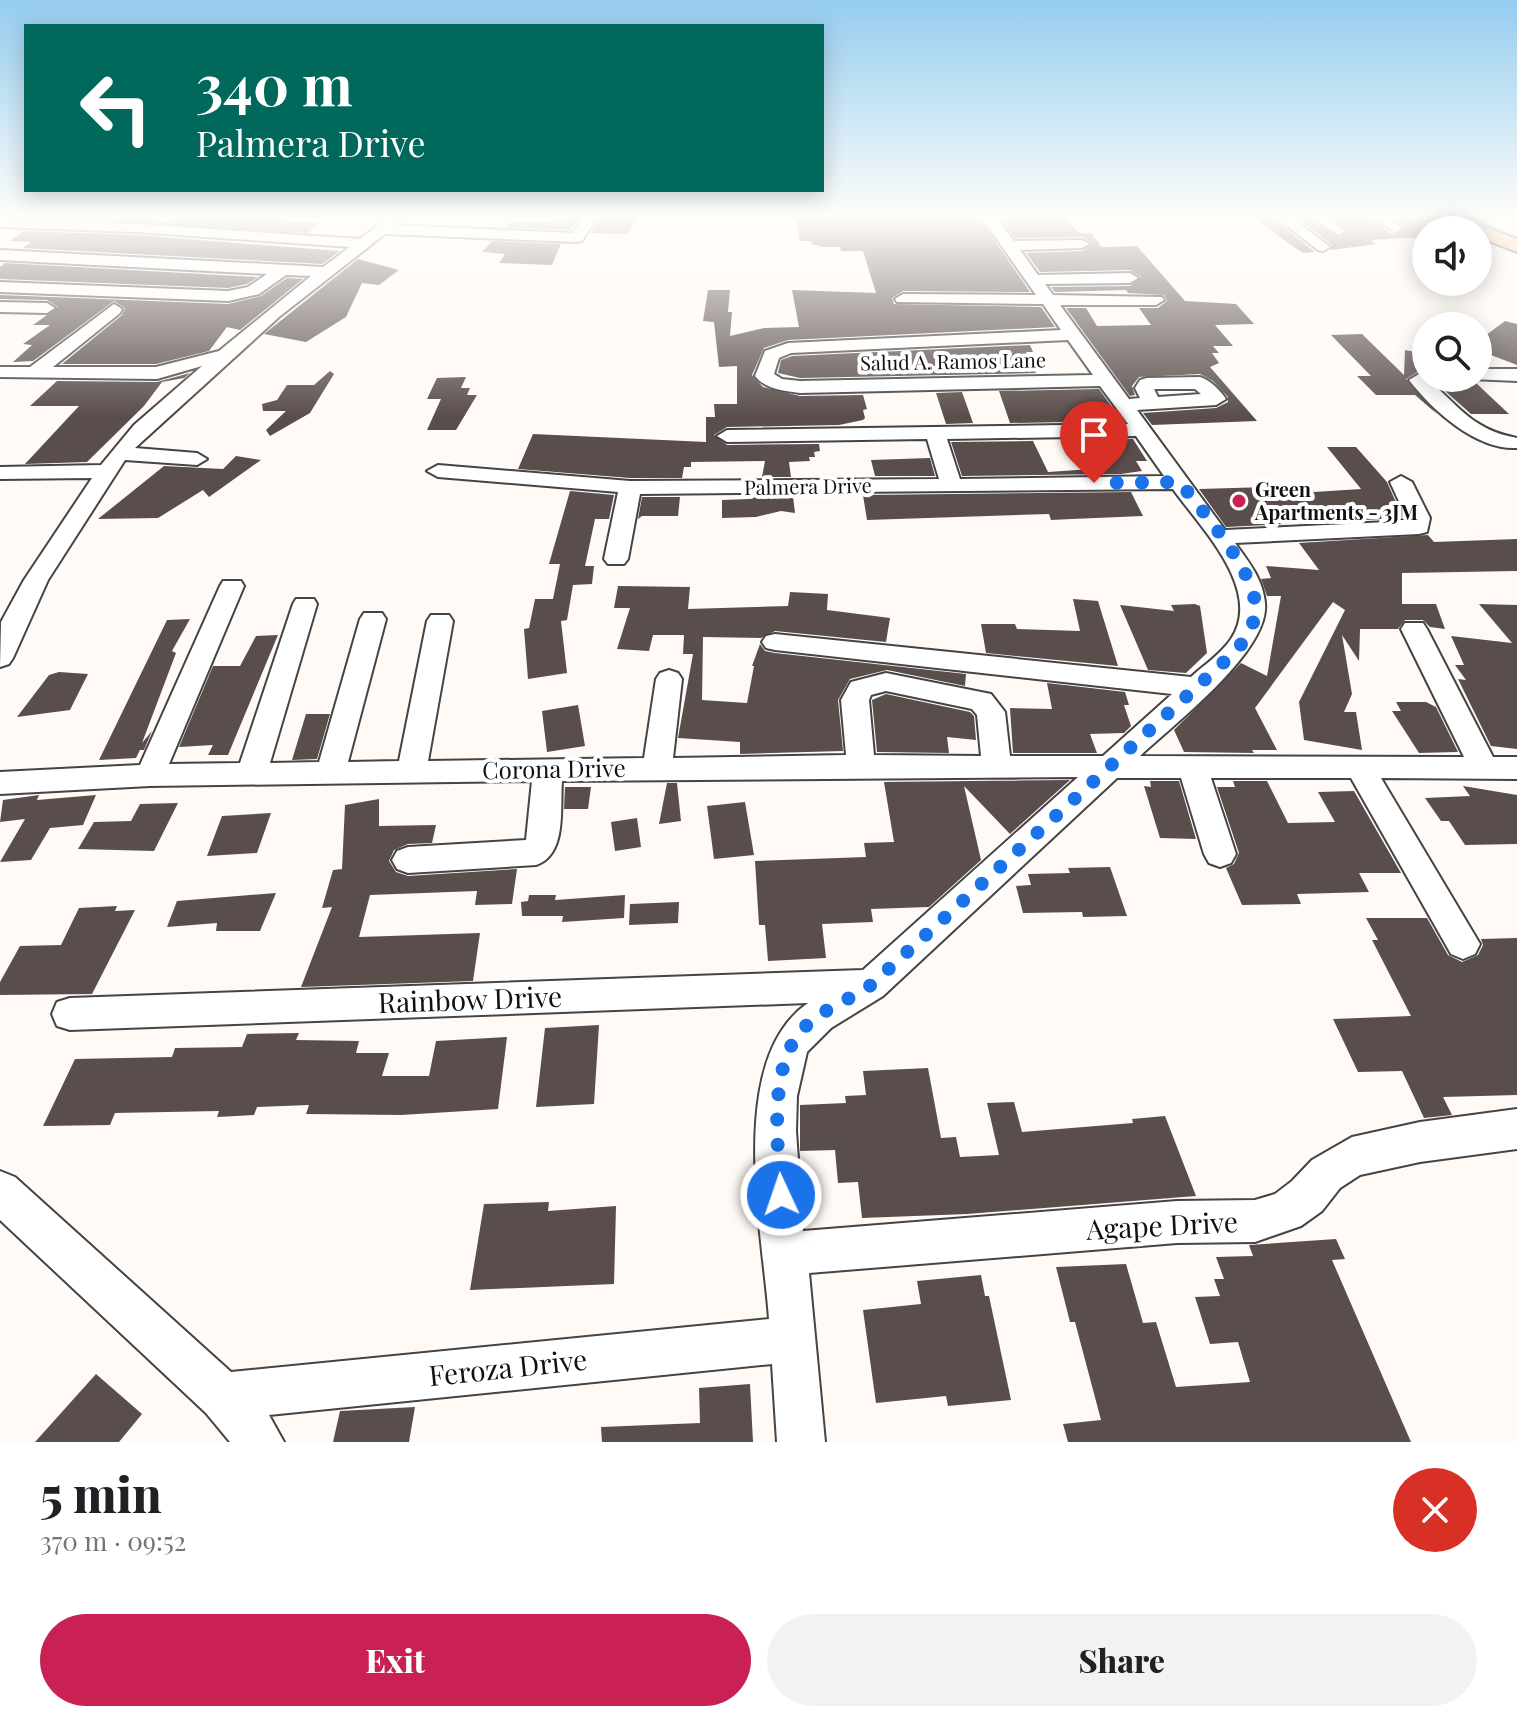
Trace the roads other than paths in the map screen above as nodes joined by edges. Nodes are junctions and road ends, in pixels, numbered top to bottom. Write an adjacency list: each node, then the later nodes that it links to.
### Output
1 (265, 282): 5 (street)
2 (311, 282): 11 (street)
3 (1035, 282): 6 (street)
4 (1098, 282): 6 (street)
5 (0, 287)
6 (1040, 290): 7 (street); 8 (street); 12 (street)
7 (903, 299)
8 (1156, 300)
9 (0, 307): 10 (street)
10 (114, 309): 11 (street); 15 (street)
11 (273, 313): 13 (street)
12 (1072, 335): 18 (street); 18 (street, Salud A. Ramos Lane)
13 (227, 353): 15 (street); 24 (street)
14 (0, 372): 15 (street)
15 (35, 372)
16 (1492, 375): 17 (street)
17 (1517, 375)
18 (1106, 380): 20 (street)
19 (1431, 392): 23 (street)
20 (1140, 413): 21 (street); 29 (street)
21 (935, 434): 22 (street); 31 (street)
22 (727, 436)
23 (1514, 443)
24 (119, 453): 25 (street); 26 (street)
25 (197, 459)
26 (106, 471): 28 (street); 41 (street)
27 (438, 471): 32 (street, Palmera Drive)
28 (0, 473)
29 (1180, 482): 31 (street, Palmera Drive); 33 (street)
30 (1401, 482): 33 (street)
31 (952, 486): 32 (street, Palmera Drive)
32 (630, 487): 34 (street)
33 (1220, 537): 43 (street)
34 (616, 559)
35 (232, 586): 55 (street)
36 (305, 604): 56 (street)
37 (373, 619): 54 (street)
38 (440, 621): 53 (street)
39 (1414, 629): 49 (street)
40 (775, 642): 43 (street)
41 (0, 658)
42 (669, 679): 51 (street)
43 (1197, 687): 44 (street)
44 (1109, 765): 46 (street, Corona Drive); 47 (street, Corona Drive); 61 (street)
45 (861, 766): 46 (street, Corona Drive); 46 (street); 51 (street, Corona Drive)
46 (996, 766)
47 (1192, 766): 48 (street, Corona Drive); 58 (street)
48 (1359, 766): 49 (street, Corona Drive); 60 (street)
49 (1484, 767): 50 (street, Corona Drive)
50 (1517, 768)
51 (657, 769): 52 (street, Corona Drive)
52 (548, 770): 53 (street, Corona Drive); 59 (street)
53 (412, 771): 54 (street, Corona Drive)
54 (330, 774): 56 (street, Corona Drive)
55 (150, 775): 56 (street, Corona Drive); 57 (street, Corona Drive)
56 (251, 775)
57 (0, 783)
58 (1220, 854)
59 (408, 860)
60 (1463, 944)
61 (871, 985): 62 (street, Rainbow Drive); 65 (street)
62 (70, 1014)
63 (1517, 1129): 65 (street, Agape Drive)
64 (0, 1192): 67 (street)
65 (783, 1254): 66 (street)
66 (793, 1339): 67 (street, Feroza Drive); 69 (street)
67 (223, 1396): 68 (street)
68 (260, 1442)
69 (801, 1442)

